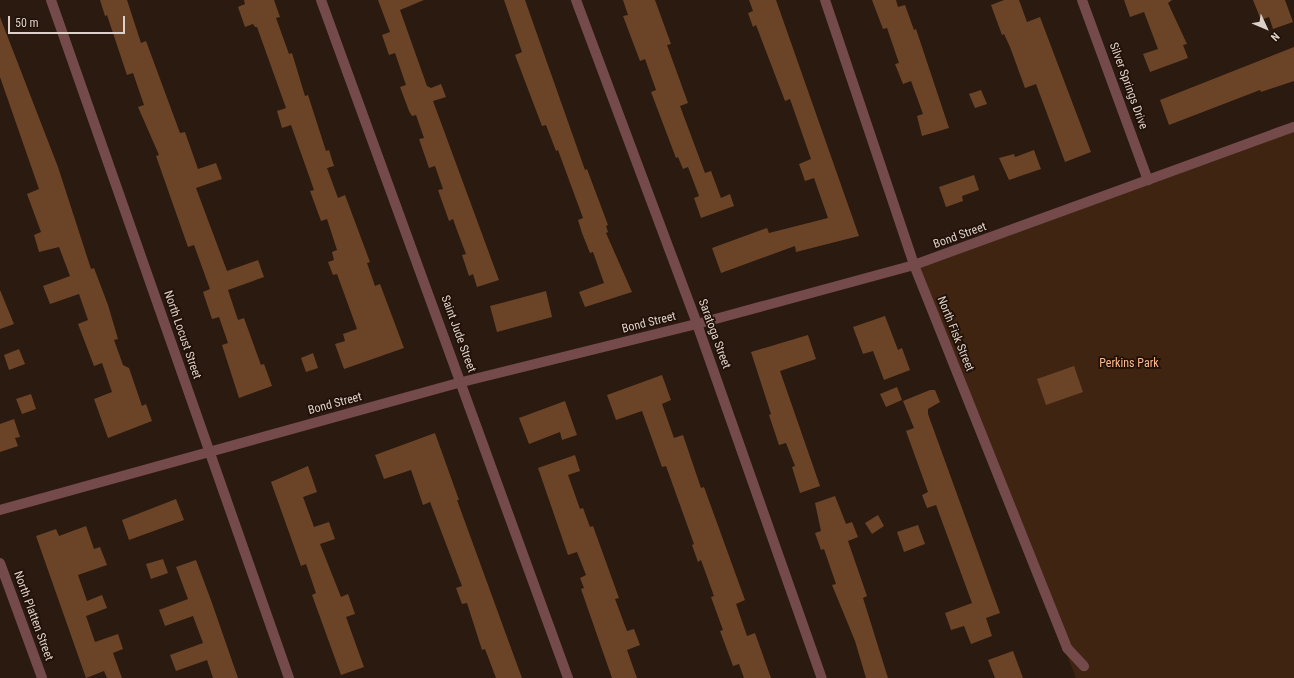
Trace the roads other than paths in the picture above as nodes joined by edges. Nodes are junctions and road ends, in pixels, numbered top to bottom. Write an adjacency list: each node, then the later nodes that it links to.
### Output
1 (50, 0): 11 (street, North Locust Street)
2 (321, 0): 10 (street, Saint Jude Street)
3 (576, 0): 9 (street, Saratoga Street)
4 (825, 0): 8 (street, North Fisk Street)
5 (1082, 0): 7 (street, Silver Springs Drive)
6 (1294, 128): 7 (street, Bond Street)
7 (1148, 180): 8 (street, Bond Street)
8 (914, 266): 9 (street, Bond Street); 14 (street, North Fisk Street)
9 (697, 324): 10 (street, Bond Street); 18 (street, Saratoga Street)
10 (462, 382): 11 (street, Bond Street); 17 (street, Saint Jude Street)
11 (210, 452): 12 (street, Bond Street); 16 (street, North Locust Street)
12 (0, 510)
13 (0, 563): 15 (street, North Platten Street)
14 (1084, 666)
15 (42, 678)
16 (289, 678)
17 (568, 678)
18 (822, 678)

